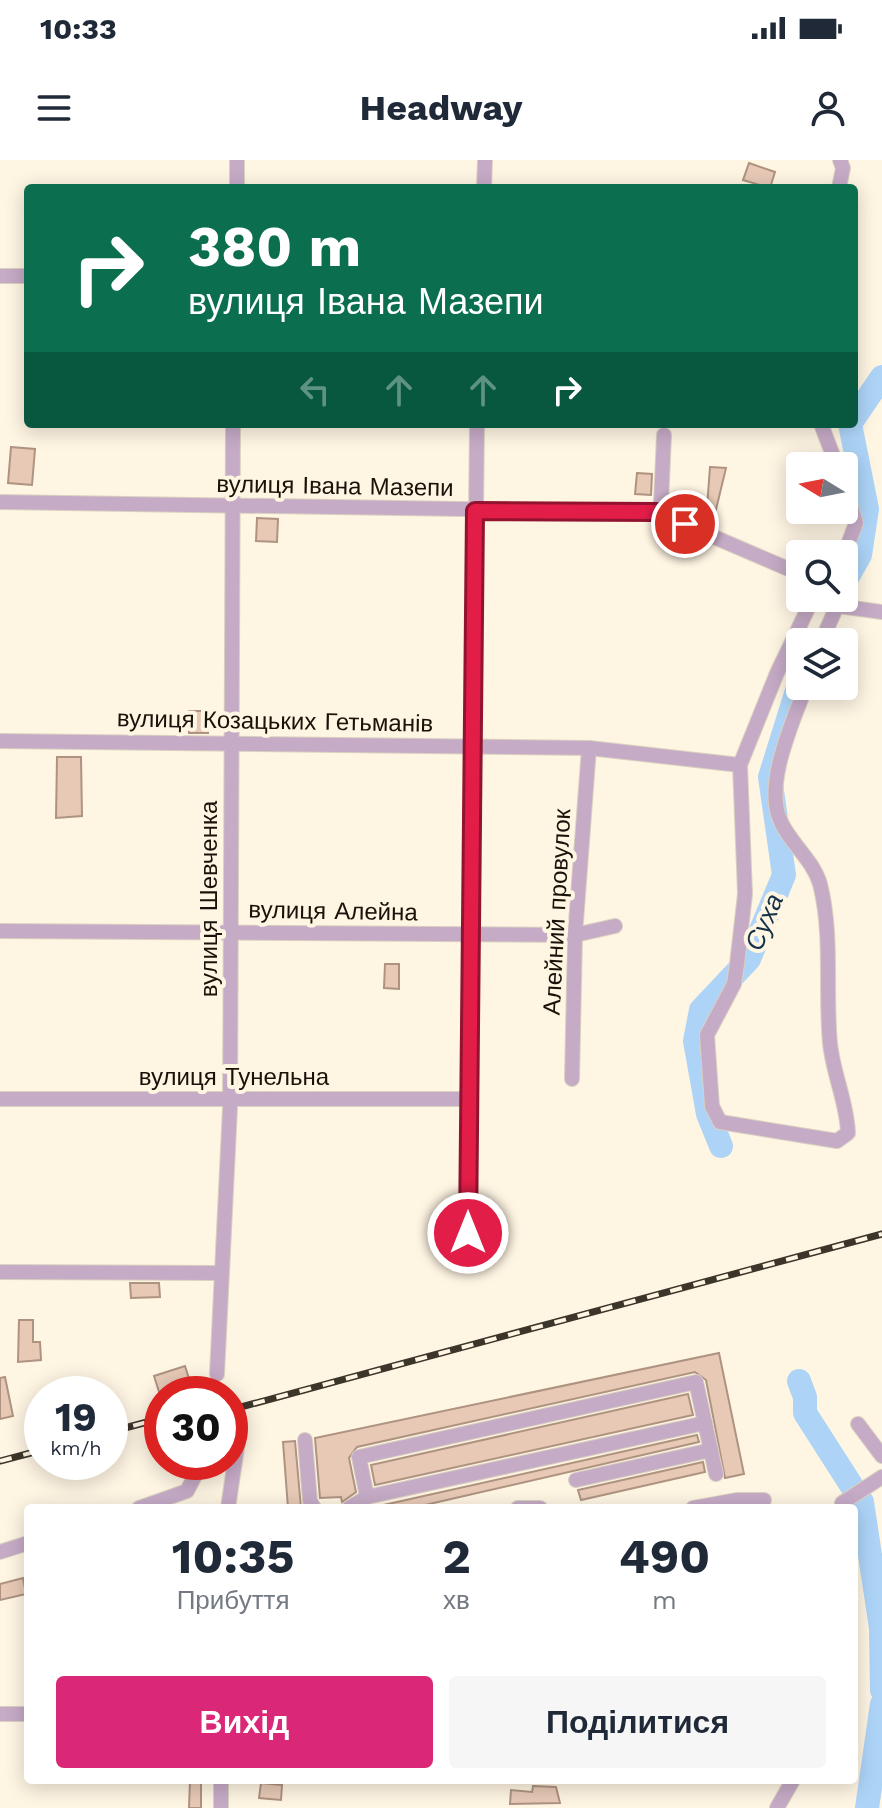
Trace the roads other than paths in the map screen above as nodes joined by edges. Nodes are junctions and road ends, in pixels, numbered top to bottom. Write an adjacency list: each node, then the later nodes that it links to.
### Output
1 (237, 160): 4 (street)
2 (485, 160): 5 (street)
3 (840, 160): 6 (street)
4 (237, 184)
5 (484, 184)
6 (840, 184)
7 (0, 276): 8 (street)
8 (24, 276)
9 (233, 428): 15 (street, вулиця Шевченка)
10 (477, 428): 16 (street)
11 (823, 428): 13 (street)
12 (664, 435): 17 (street)
13 (832, 452)
14 (0, 502): 15 (street, вулиця Івана Мазепи)
15 (231, 507): 16 (street, вулиця Івана Мазепи); 24 (street, вулиця Шевченка)
16 (475, 511): 17 (street, вулиця Івана Мазепи); 25 (street)
17 (656, 512): 18 (street, вулиця Івана Мазепи)
18 (786, 568)
19 (858, 609): 21 (street)
20 (808, 612): 27 (street)
21 (882, 612)
22 (801, 700): 27 (street)
23 (0, 741): 24 (street, вулиця Козацьких Гетьманів)
24 (232, 742): 25 (street, вулиця Козацьких Гетьманів); 29 (street, вулиця Шевченка)
25 (474, 746): 26 (street, вулиця Козацьких Гетьманів); 31 (street)
26 (589, 748): 27 (street, вулиця Козацьких Гетьманів); 32 (street, Алейний провулок)
27 (740, 765)
28 (615, 926): 32 (street, вулиця Алейна)
29 (231, 930): 30 (street, вулиця Алейна); 31 (street, вулиця Алейна); 36 (street, вулиця Шевченка)
30 (0, 931)
31 (471, 935): 32 (street, вулиця Алейна); 35 (street)
32 (575, 935): 33 (street, Алейний провулок)
33 (572, 1079)
34 (0, 1099): 36 (street, вулиця Тунельна)
35 (469, 1099): 36 (street, вулиця Тунельна); 37 (street)
36 (230, 1100): 39 (street, вулиця Шевченка)
37 (468, 1233)
38 (0, 1272): 39 (street)
39 (221, 1273): 40 (street, вулиця Шевченка)
40 (217, 1374)
41 (705, 1423): 44 (street); 51 (street); 51 (street)
42 (858, 1424): 45 (street)
43 (305, 1440): 56 (street)
44 (711, 1450): 46 (street); 50 (street)
45 (882, 1456)
46 (716, 1474)
47 (882, 1477): 52 (street)
48 (193, 1480): 54 (street)
49 (231, 1480): 55 (street)
50 (576, 1480)
51 (367, 1497): 57 (street)
52 (853, 1497)
53 (764, 1500): 58 (street)
54 (150, 1504)
55 (228, 1504)
56 (312, 1504)
57 (356, 1504)
58 (715, 1504)
59 (24, 1544): 60 (street)
60 (0, 1552)
61 (0, 1714): 62 (street)
62 (24, 1714)
63 (221, 1784): 65 (street)
64 (791, 1784): 66 (street)
65 (221, 1808)
66 (777, 1808)

